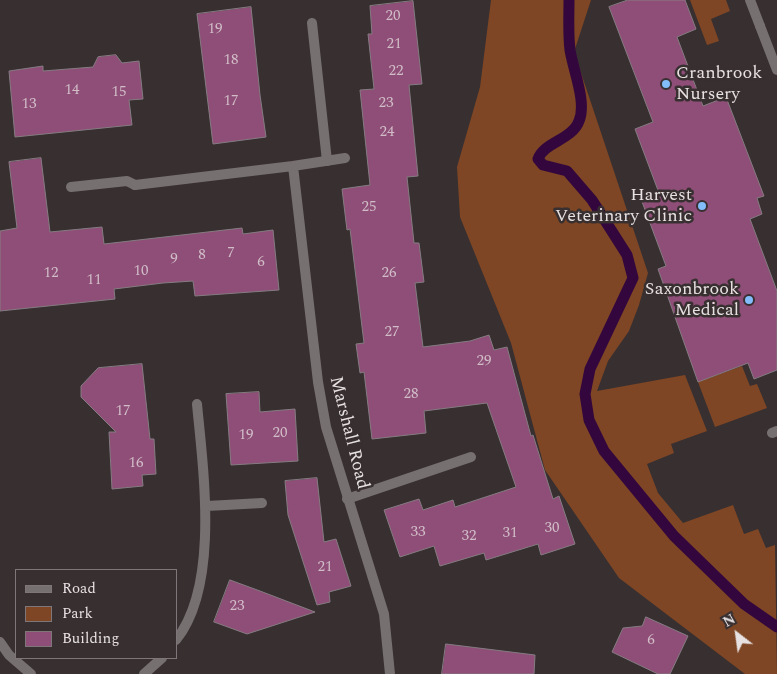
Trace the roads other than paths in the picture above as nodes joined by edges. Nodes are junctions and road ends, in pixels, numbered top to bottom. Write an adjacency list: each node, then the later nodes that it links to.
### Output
1 (750, 0): 3 (street)
2 (312, 23): 5 (street)
3 (777, 70)
4 (344, 158): 5 (street)
5 (327, 161): 6 (street)
6 (294, 166): 7 (street); 10 (street, Marshall Road)
7 (71, 187)
8 (197, 404): 12 (street)
9 (471, 457): 10 (street)
10 (347, 499): 18 (street, Marshall Road)
11 (262, 503): 12 (street)
12 (207, 506): 13 (street)
13 (178, 636)
14 (0, 642): 16 (street)
15 (161, 659): 17 (street)
16 (31, 674)
17 (144, 674)
18 (390, 674)

